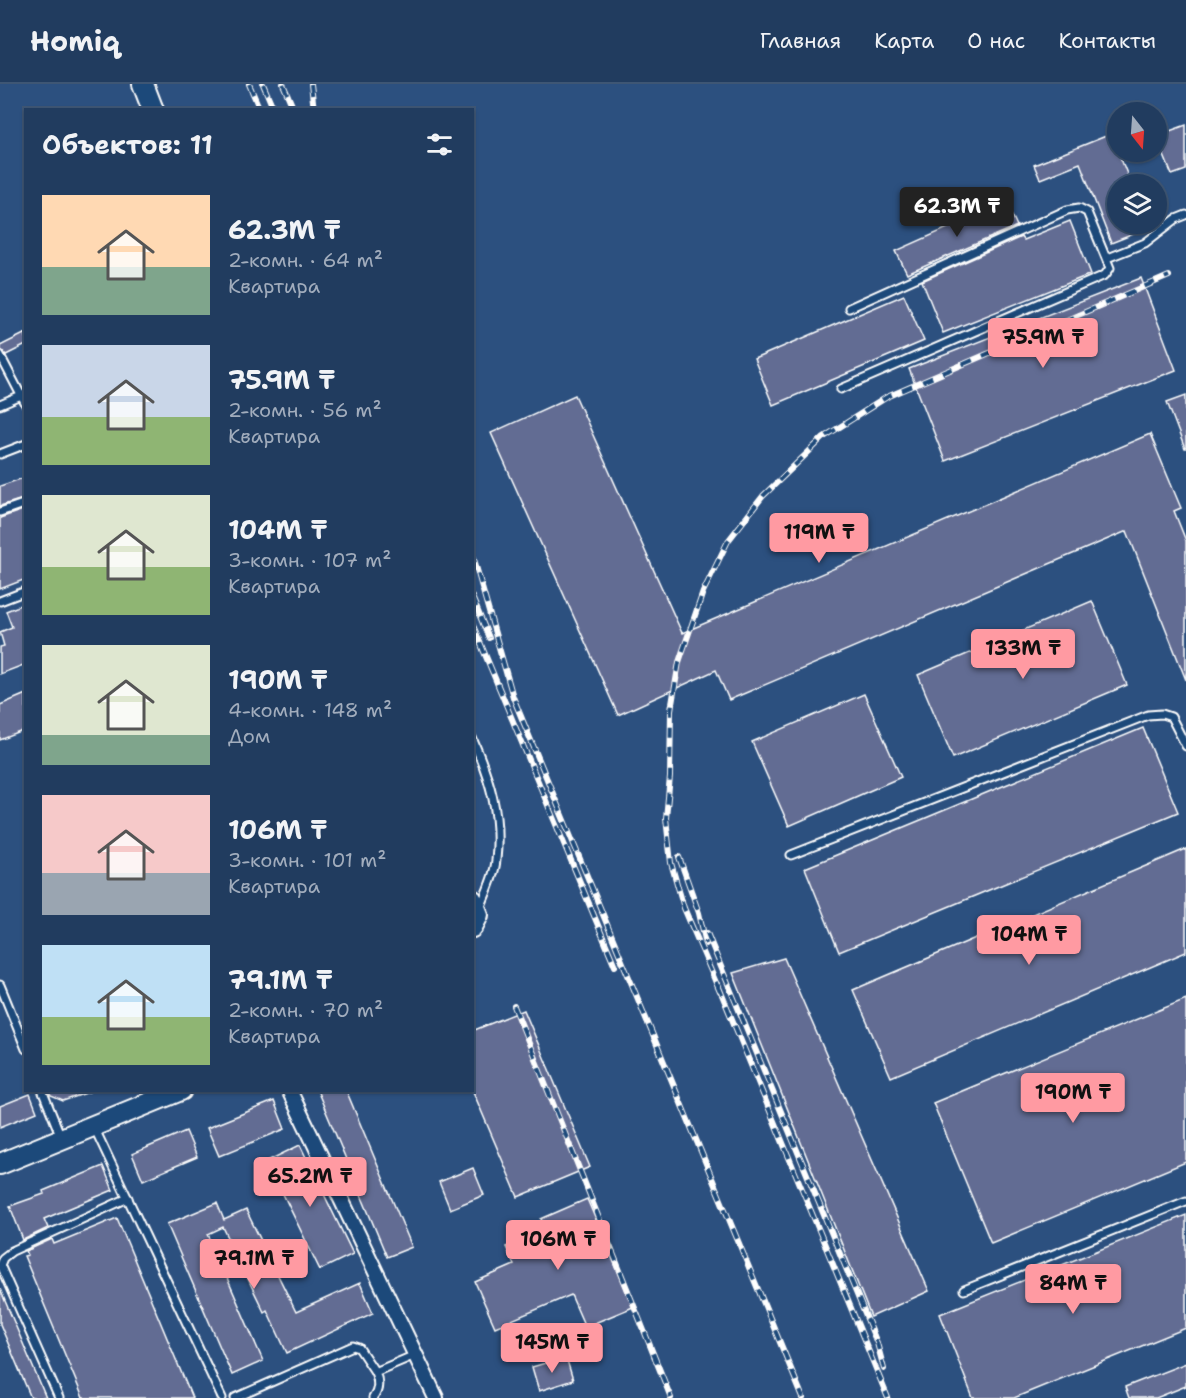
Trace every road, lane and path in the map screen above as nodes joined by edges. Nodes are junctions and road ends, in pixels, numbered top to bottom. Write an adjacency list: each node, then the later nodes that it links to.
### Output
1 (143, 84): 2 (main road)
2 (152, 108)
3 (1186, 215): 4 (lane)
4 (1107, 258): 5 (lane); 9 (lane)
5 (849, 308)
6 (0, 355): 7 (lane)
7 (8, 372): 8 (lane); 10 (lane)
8 (0, 376)
9 (841, 389)
10 (23, 395): 11 (lane)
11 (0, 405)
12 (24, 445): 13 (lane)
13 (0, 454)
14 (24, 504): 15 (lane)
15 (0, 512)
16 (24, 592): 17 (lane)
17 (0, 601)
18 (474, 742): 21 (lane)
19 (1186, 746): 20 (lane)
20 (791, 855)
21 (474, 914)
22 (0, 985): 23 (lane)
23 (24, 1044)
24 (43, 1092): 28 (lane)
25 (177, 1092): 27 (main road)
26 (290, 1092): 34 (street)
27 (94, 1127): 28 (main road); 30 (lane)
28 (62, 1140): 29 (main road)
29 (0, 1164)
30 (128, 1198): 32 (lane); 37 (lane)
31 (1186, 1201): 33 (lane)
32 (0, 1265): 36 (lane)
33 (964, 1290)
34 (415, 1355): 35 (lane); 40 (street)
35 (375, 1372): 38 (lane); 39 (lane)
36 (58, 1398)
37 (222, 1398)
38 (235, 1398)
39 (373, 1398)
40 (436, 1398)

